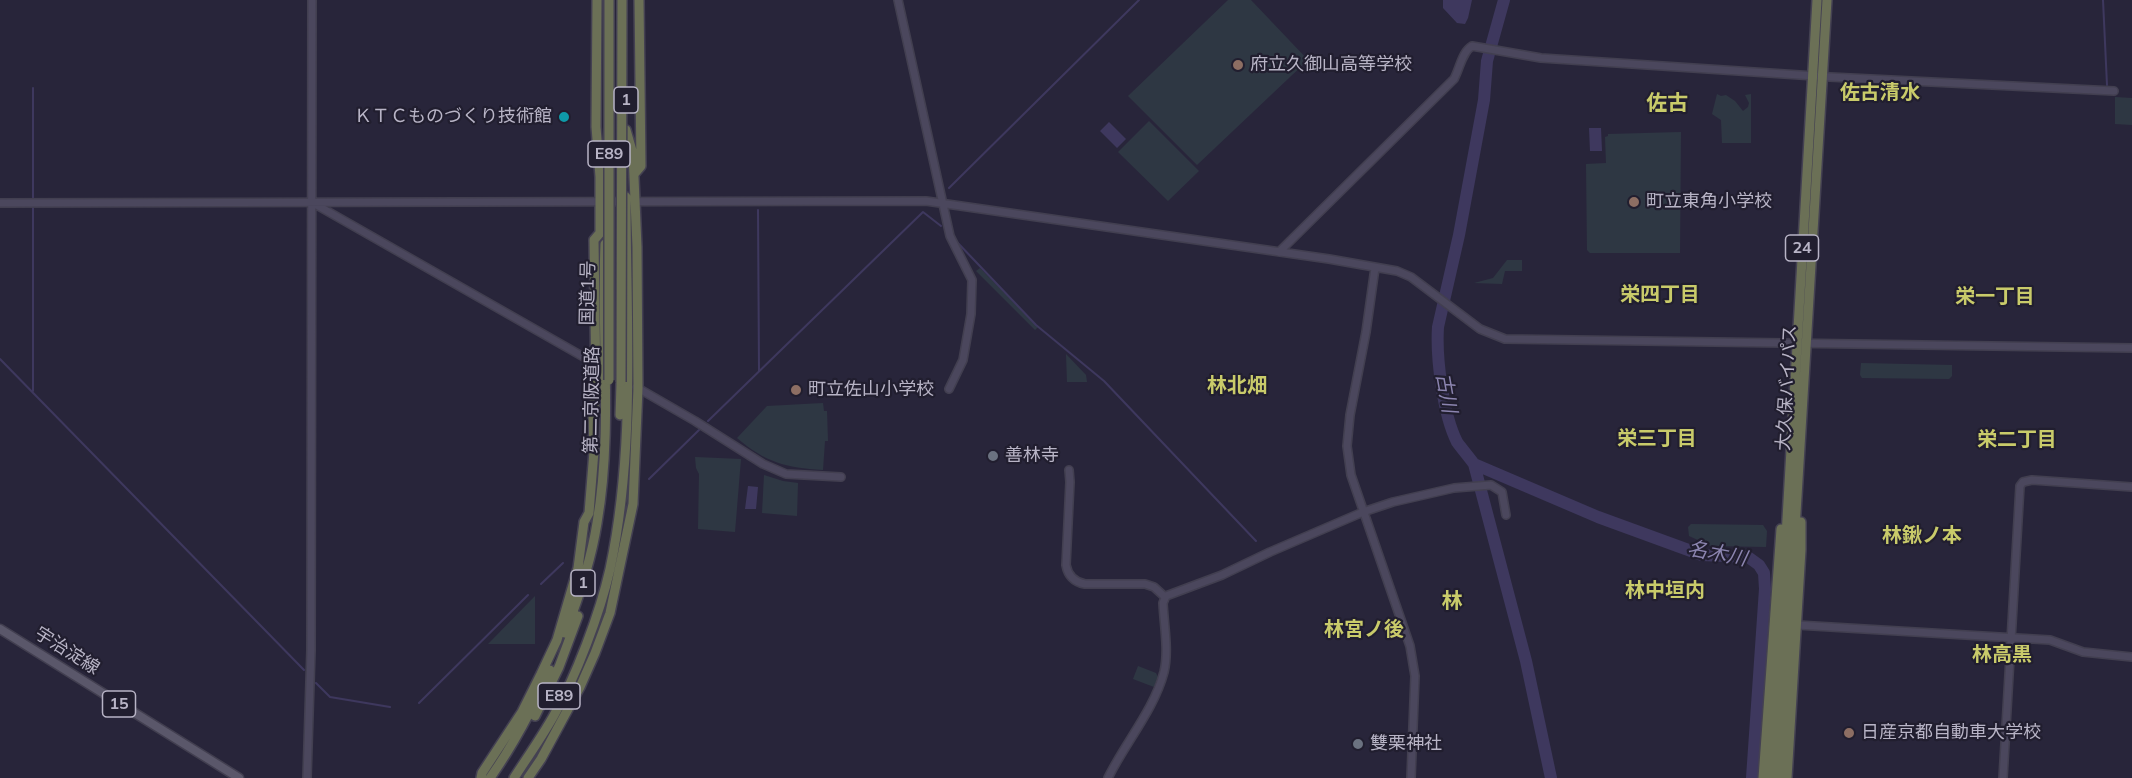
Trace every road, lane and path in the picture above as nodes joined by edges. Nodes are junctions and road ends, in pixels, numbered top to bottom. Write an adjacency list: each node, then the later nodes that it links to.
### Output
1 (312, 0): 18 (street)
2 (597, 0): 14 (highway)
3 (607, 0): 13 (highway, 国道1号 / 1); 56 (highway, 第二京阪道路 / E89, bridge)
4 (624, 0): 12 (highway, 1); 57 (highway, 第二京阪道路 / E89, bridge)
5 (639, 0): 15 (highway)
6 (898, 0): 20 (street)
7 (1817, 0): 9 (highway, 大久保バイパス / 24)
8 (1827, 0): 10 (highway, 大久保バイパス / 24)
9 (1812, 75): 10 (street); 23 (street); 27 (highway, 大久保バイパス / 24)
10 (1823, 76): 11 (street); 27 (highway, 大久保バイパス / 24)
11 (2114, 91)
12 (626, 130): 15 (highway); 17 (highway, 1)
13 (608, 139): 14 (highway); 16 (highway, 国道1号 / 1)
14 (597, 155): 16 (highway)
15 (635, 173): 17 (highway)
16 (604, 200): 17 (street); 18 (street); 21 (highway); 25 (highway, 国道1号 / 1)
17 (630, 201): 20 (street); 22 (highway); 24 (highway, 1)
18 (312, 202): 19 (street); 29 (street); 53 (street)
19 (0, 203)
20 (943, 204): 23 (street); 33 (street)
21 (600, 233): 25 (highway); 29 (highway)
22 (637, 247): 24 (highway); 32 (highway)
23 (1279, 252): 26 (street)
24 (626, 261): 30 (highway, 1)
25 (604, 264): 29 (highway, 国道1号 / 1)
26 (1376, 268): 27 (street); 42 (street)
27 (1802, 343): 28 (street); 39 (highway, 大久保バイパス / 24); 41 (highway, 大久保バイパス / 24)
28 (2132, 348)
29 (599, 365): 30 (street); 31 (highway); 34 (highway, 国道1号 / 1)
30 (627, 382): 32 (street); 37 (highway, 1)
31 (596, 388): 34 (highway); 43 (highway)
32 (638, 388): 35 (highway); 38 (street)
33 (949, 389)
34 (605, 442): 46 (highway, 国道1号 / 1)
35 (636, 458): 37 (highway); 58 (highway)
36 (1069, 470): 47 (street)
37 (623, 472): 57 (highway, 1)
38 (841, 477)
39 (1798, 484): 45 (highway, 大久保バイパス / 24); 48 (highway)
40 (2132, 487): 50 (street)
41 (1788, 495): 45 (highway, 大久保バイパス / 24); 61 (highway)
42 (1363, 512): 44 (street); 47 (street); 60 (street)
43 (589, 513): 46 (highway); 54 (highway)
44 (1506, 514)
45 (1790, 557): 62 (highway, 大久保バイパス / 24); 63 (highway, 大久保バイパス / 24)
46 (581, 592): 55 (highway, 国道1号 / 1)
47 (1165, 597): 59 (street)
48 (1797, 625): 50 (street); 64 (highway)
49 (0, 629): 52 (main road, 宇治淀線 / 15)
50 (2011, 637): 51 (street); 65 (street)
51 (2132, 657)
52 (239, 778)
53 (307, 778)
54 (481, 778)
55 (490, 778)
56 (496, 778)
57 (513, 778)
58 (528, 778)
59 (1108, 778)
60 (1411, 778)
61 (1763, 778)
62 (1772, 778)
63 (1780, 778)
64 (1787, 778)
65 (2003, 778)

